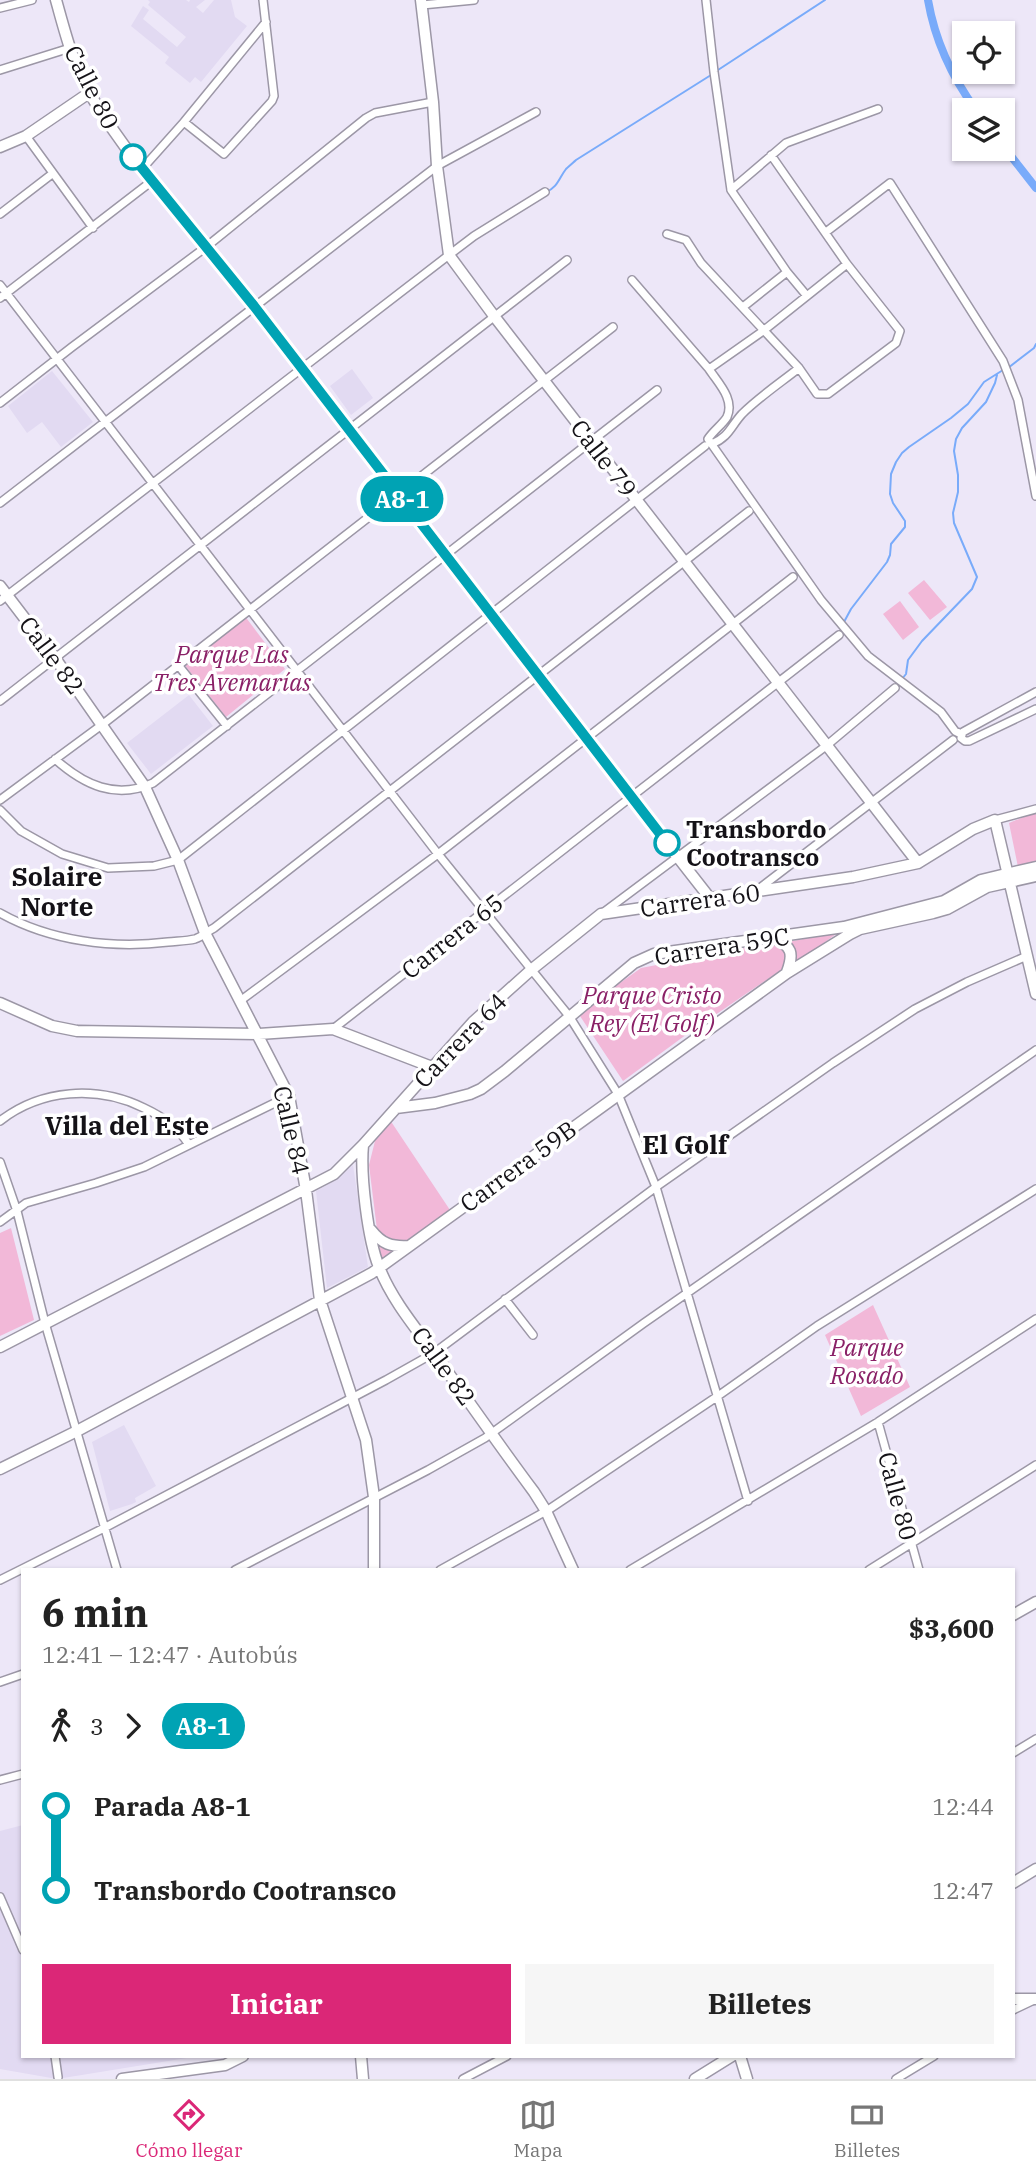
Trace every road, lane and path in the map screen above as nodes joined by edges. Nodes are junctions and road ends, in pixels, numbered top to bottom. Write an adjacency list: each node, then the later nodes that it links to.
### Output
1 (32, 0): 7 (street)
2 (56, 0): 9 (street, Calle 80)
3 (263, 0): 8 (street)
4 (474, 0): 6 (street)
5 (706, 0): 23 (street)
6 (421, 3): 12 (street, Calle 79)
7 (0, 8)
8 (266, 22): 15 (street); 15 (street)
9 (69, 48): 10 (street); 11 (street, Calle 80)
10 (0, 70)
11 (89, 93): 16 (street); 20 (street, Calle 80)
12 (433, 102): 19 (street, Calle 79); 29 (street)
13 (878, 109): 18 (street)
14 (536, 112): 19 (street)
15 (184, 122): 20 (street)
16 (26, 136): 17 (street); 21 (street)
17 (0, 147)
18 (771, 155): 23 (street); 27 (street)
19 (437, 166): 30 (street, Calle 79); 38 (street)
20 (142, 169): 22 (street, Calle 80)
21 (52, 174): 25 (street); 26 (street)
22 (152, 181): 26 (street); 29 (street, Calle 80)
23 (732, 190): 33 (street)
24 (545, 192): 30 (street)
25 (0, 214)
26 (93, 228): 36 (street)
27 (825, 232): 32 (street); 58 (street)
28 (667, 234): 39 (street)
29 (206, 247): 38 (street, Calle 80); 43 (street)
30 (449, 255): 40 (street, Calle 79); 45 (street)
31 (567, 260): 40 (street)
32 (847, 264): 37 (street); 44 (street)
33 (788, 272): 37 (street); 39 (street)
34 (632, 280): 46 (street)
35 (0, 285): 36 (street)
36 (3, 295): 43 (street)
37 (807, 296): 42 (street)
38 (254, 306): 45 (street, Calle 80); 51 (street)
39 (743, 307): 42 (street)
40 (495, 316): 47 (street, Calle 79); 53 (street)
41 (612, 327): 47 (street)
42 (763, 331): 44 (street); 46 (street)
43 (57, 359): 49 (street); 51 (street)
44 (799, 368): 52 (street)
45 (301, 369): 53 (street, Calle 80); 56 (street)
46 (709, 369): 50 (street)
47 (544, 380): 54 (street, Calle 79); 57 (street)
48 (657, 390): 54 (street)
49 (0, 404)
50 (726, 419): 52 (street); 55 (street)
51 (106, 422): 56 (street); 60 (street)
52 (734, 426): 55 (street)
53 (348, 430): 57 (street, Calle 80); 62 (street)
54 (591, 442): 59 (street, Calle 79); 63 (street)
55 (709, 444): 59 (street); 84 (street)
56 (153, 482): 62 (street); 67 (street)
57 (397, 494): 63 (street, Calle 80); 68 (street)
58 (1036, 496)
59 (637, 501): 64 (street, Calle 79); 69 (street)
60 (0, 503)
61 (749, 511): 64 (street)
62 (200, 545): 68 (street); 72 (street)
63 (445, 556): 69 (street, Calle 80); 74 (street)
64 (684, 562): 70 (street, Calle 79); 75 (street)
65 (793, 577): 70 (street)
66 (0, 586): 67 (street, Calle 82)
67 (4, 598): 72 (street, Calle 82)
68 (249, 609): 73 (street); 74 (street)
69 (491, 615): 75 (street, Calle 80); 83 (street)
70 (732, 624): 76 (street, Calle 79); 85 (street)
71 (838, 635): 76 (street, Carrera 65)
72 (55, 658): 79 (street); 81 (street, Calle 82)
73 (178, 665): 81 (street); 82 (street)
74 (297, 670): 82 (street); 83 (street)
75 (538, 675): 85 (street, Calle 80); 90 (street)
76 (777, 683): 87 (street, Calle 79); 91 (street, Carrera 65)
77 (895, 688): 87 (street, Carrera 64)
78 (1036, 692): 84 (street)
79 (0, 701)
80 (1036, 709): 84 (street)
81 (103, 724): 88 (street); 89 (street, Calle 84)
82 (227, 726): 89 (street)
83 (344, 729): 90 (street); 99 (street)
84 (961, 734)
85 (586, 738): 91 (street, Calle 80); 97 (street)
86 (953, 740): 93 (street)
87 (826, 746): 93 (street, Calle 79); 98 (street, Carrera 64)
88 (55, 759): 89 (street); 92 (street)
89 (145, 787): 99 (street, Calle 84)
90 (390, 790): 97 (street); 111 (street)
91 (632, 798): 98 (street, Calle 80); 106 (street, Carrera 65)
92 (0, 800)
93 (870, 804): 100 (street, Calle 79); 104 (street)
94 (1036, 809): 96 (street, Carrera 60)
95 (0, 810): 99 (street)
96 (995, 820): 100 (street, Carrera 60); 103 (street)
97 (438, 854): 106 (street); 117 (street)
98 (678, 858): 105 (street, Calle 80); 108 (street, Carrera 64)
99 (178, 860): 111 (street, Calle 84)
100 (918, 863): 104 (street, Carrera 60)
101 (1036, 867): 103 (street, Carrera 59B)
102 (1036, 876): 103 (street, Carrera 59B)
103 (1010, 877): 109 (street, Carrera 59B); 113 (street)
104 (755, 892): 105 (street, Carrera 60)
105 (709, 897): 108 (street, Carrera 60)
106 (483, 912): 114 (street); 120 (street, Carrera 65)
107 (0, 913): 111 (street)
108 (601, 914): 114 (street, Carrera 64)
109 (909, 916): 110 (street, Carrera 59B); 115 (street, Carrera 59B)
110 (844, 927): 112 (street, Carrera 59C)
111 (205, 933): 117 (street, Calle 84)
112 (772, 938): 115 (street); 119 (street, Carrera 59C)
113 (1027, 956): 116 (street); 131 (street)
114 (531, 970): 119 (street); 123 (street, Carrera 64)
115 (787, 973): 124 (street, Carrera 59B)
116 (1036, 994)
117 (240, 1001): 121 (street, Calle 84)
118 (0, 1003): 121 (street)
119 (569, 1016): 124 (street); 126 (street, Carrera 59C)
120 (333, 1030): 121 (street); 123 (street)
121 (259, 1034): 125 (street, Calle 84)
122 (1036, 1050): 139 (street)
123 (432, 1067): 126 (street, Carrera 64)
124 (618, 1094): 131 (street); 137 (street, Carrera 59B)
125 (289, 1096): 128 (street); 133 (street, Calle 84)
126 (396, 1108): 129 (street, Carrera 64)
127 (0, 1121): 128 (street)
128 (189, 1145): 134 (street)
129 (363, 1145): 133 (street, Carrera 64); 136 (street, Calle 82)
130 (0, 1162): 134 (street)
131 (656, 1187): 139 (street); 140 (street)
132 (1036, 1189): 147 (street)
133 (306, 1190): 141 (street, Calle 84); 143 (street, Carrera 64)
134 (17, 1211): 135 (street); 143 (street)
135 (0, 1222)
136 (370, 1230): 137 (street); 138 (street, Calle 82)
137 (409, 1246): 138 (street, Carrera 59B)
138 (379, 1269): 141 (street, Carrera 59B); 146 (street, Calle 82)
139 (687, 1293): 147 (street); 151 (street)
140 (505, 1299): 144 (street); 146 (street)
141 (320, 1300): 148 (street, Calle 84); 150 (street, Carrera 59B)
142 (1036, 1320): 149 (street)
143 (45, 1323): 145 (street, Carrera 64); 150 (street)
144 (533, 1335)
145 (0, 1348)
146 (434, 1353): 148 (street); 151 (street, Calle 82)
147 (718, 1396): 155 (street); 156 (street)
148 (353, 1398): 154 (street, Calle 84); 157 (street)
149 (878, 1422): 155 (street); 158 (street, Calle 80)
150 (77, 1431): 153 (street, Carrera 59B); 157 (street)
151 (492, 1433): 154 (street); 156 (street, Calle 82)
152 (1036, 1465): 158 (street)
153 (0, 1469)
154 (374, 1497): 161 (street); 162 (street, Calle 84)
155 (748, 1501): 165 (street)
156 (546, 1511): 163 (street); 164 (street, Calle 82)
157 (106, 1527): 159 (street); 160 (street)
158 (911, 1542): 166 (street); 167 (street, Calle 80)
159 (24, 1568)
160 (116, 1568)
161 (239, 1568)
162 (374, 1568)
163 (444, 1568)
164 (572, 1568)
165 (633, 1568)
166 (872, 1568)
167 (918, 1568)
168 (21, 1570): 169 (street)
169 (0, 1580)
170 (1036, 1602): 171 (street)
171 (1015, 1614)
172 (21, 1675): 173 (street)
173 (0, 1682)
174 (1036, 1739): 175 (street)
175 (1015, 1752)
176 (21, 1775): 177 (street)
177 (0, 1780)
178 (1036, 1869): 179 (street)
179 (1015, 1882)
180 (0, 1897): 181 (street)
181 (21, 1945)
182 (1015, 1999): 183 (street)
183 (1035, 1999): 184 (street)
184 (1015, 2010)
185 (55, 2058): 192 (street)
186 (361, 2058): 194 (street)
187 (503, 2058): 195 (street)
188 (729, 2058): 196 (street)
189 (741, 2058): 197 (street)
190 (931, 2058): 198 (street)
191 (225, 2061): 193 (street)
192 (58, 2077)
193 (122, 2079)
194 (363, 2079)
195 (463, 2079)
196 (695, 2079)
197 (747, 2079)
198 (896, 2079)

